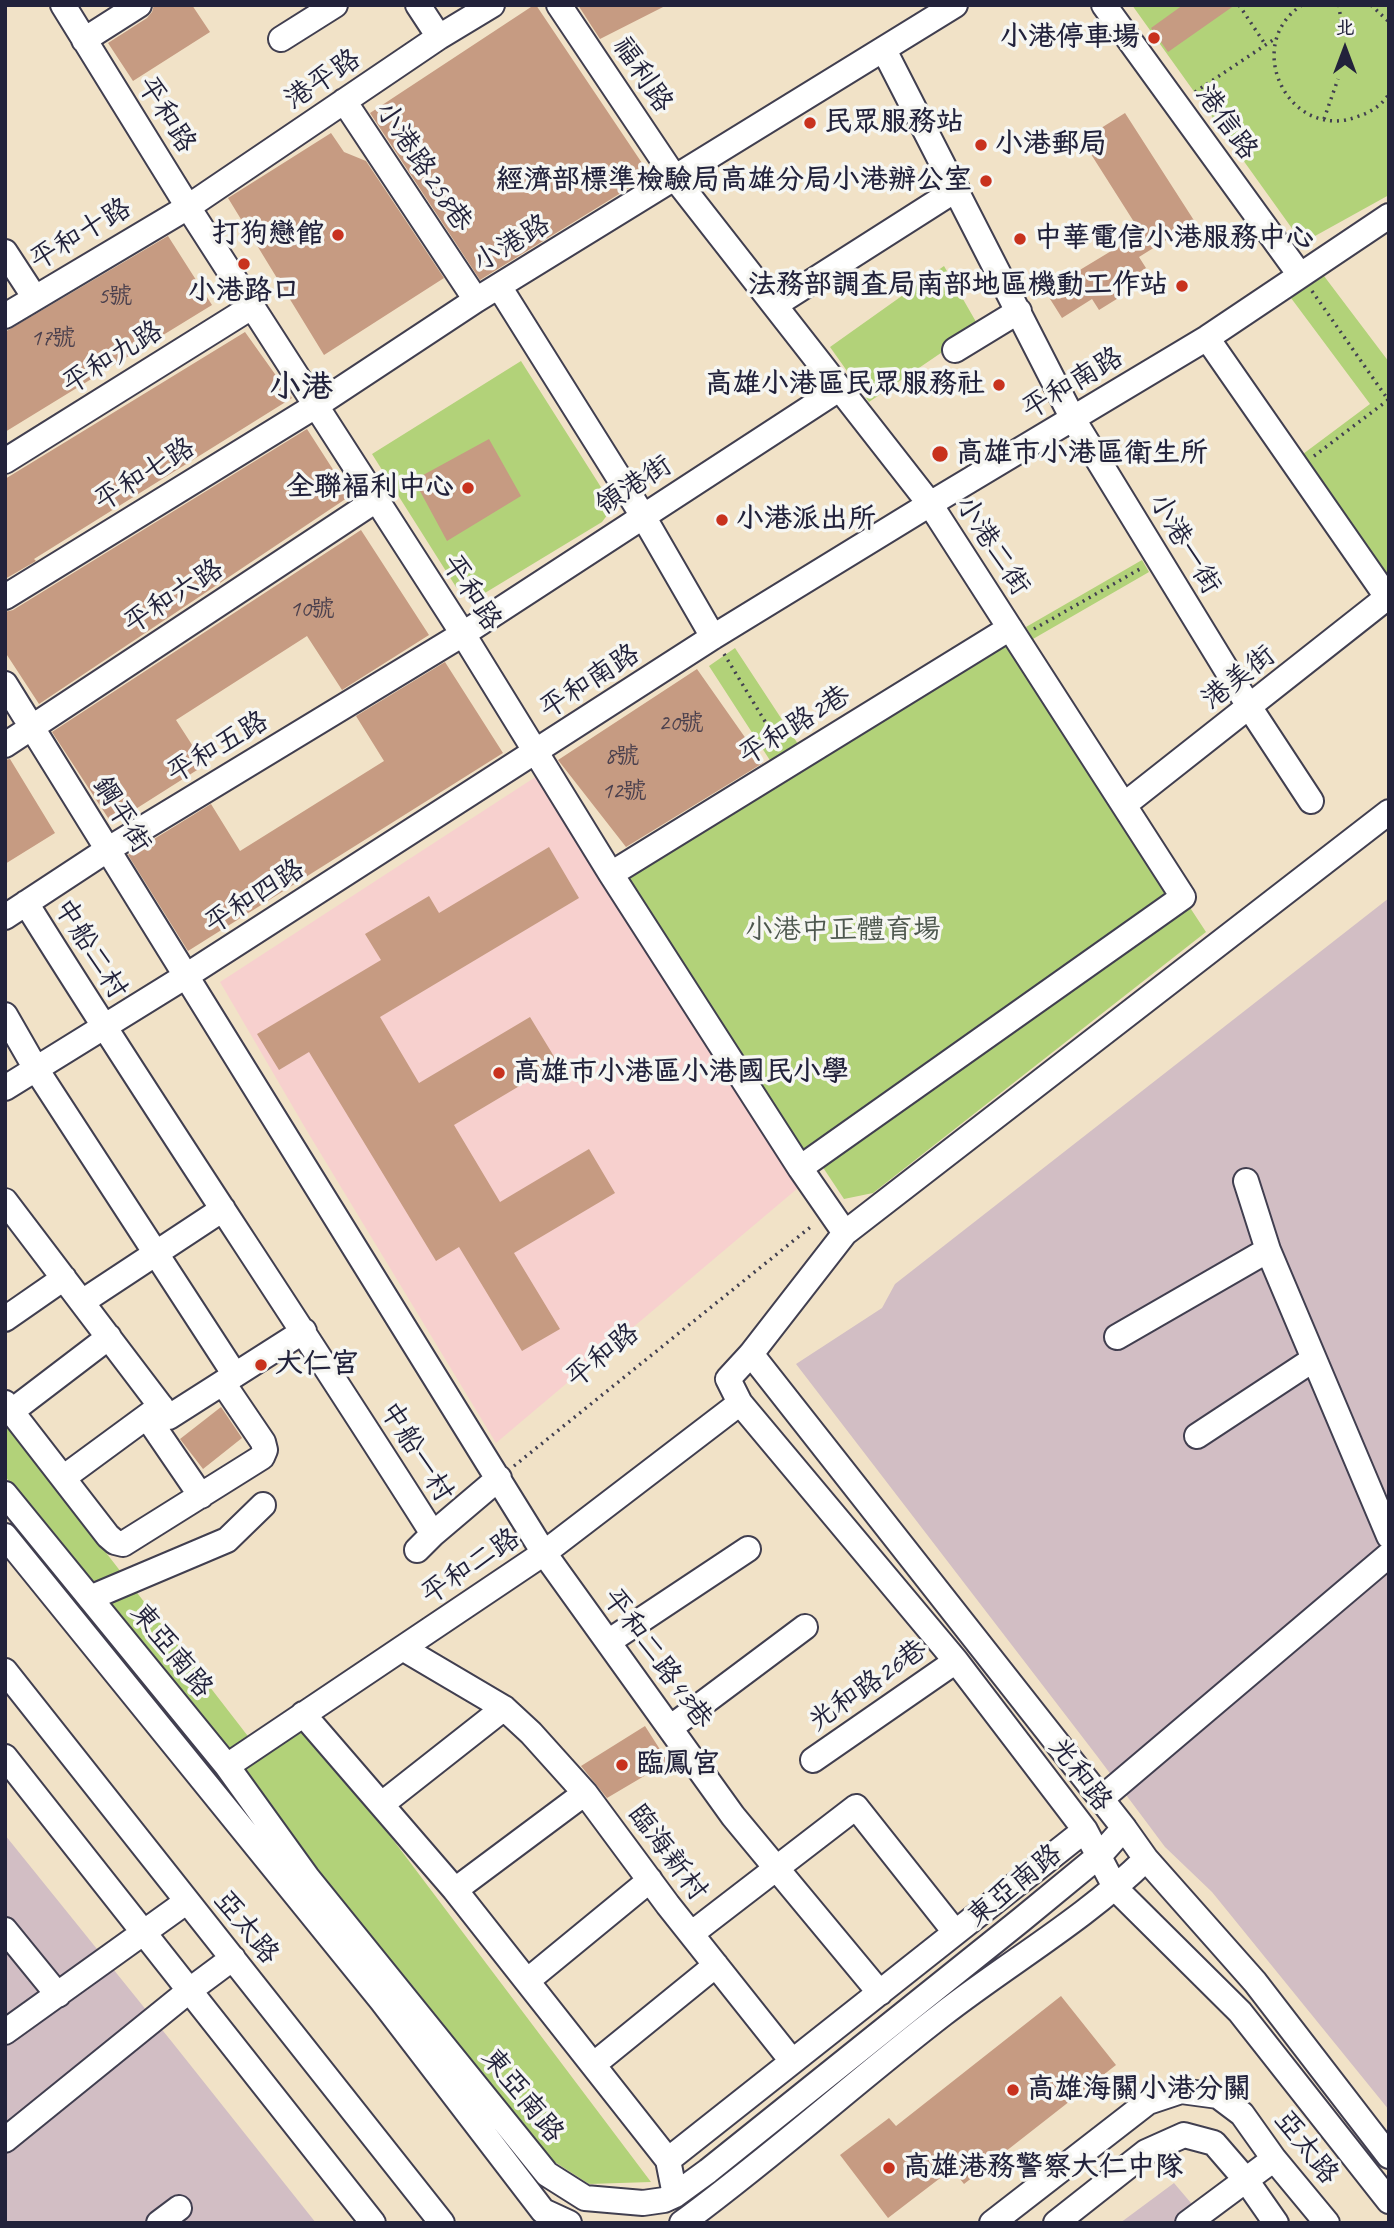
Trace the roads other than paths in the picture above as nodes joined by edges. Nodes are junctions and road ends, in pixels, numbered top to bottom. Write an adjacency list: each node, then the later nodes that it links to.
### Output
1 (63, 5): 11 (street, 平和路)
2 (139, 5): 11 (street)
3 (335, 5): 10 (street)
4 (418, 5): 9 (street)
5 (492, 5): 9 (street, 港平路)
6 (559, 5): 14 (street, 福利路)
7 (955, 5): 12 (street, 小港路)
8 (1104, 5): 19 (street, 港信路)
9 (439, 37): 13 (street, 港平路)
10 (281, 39)
11 (84, 40): 16 (street, 平和路)
12 (884, 50): 14 (street, 小港路); 15 (street, 小港一街)
13 (344, 102): 16 (street, 港平路); 22 (street, 小港路258巷)
14 (676, 178): 20 (street, 小港路); 23 (street, 小港二街)
15 (957, 189): 23 (street); 25 (street, 小港一街)
16 (188, 206): 21 (street, 平和十路); 24 (street, 平和路)
17 (1389, 216): 19 (street, 平和南路)
18 (5, 252): 21 (street)
19 (1300, 275): 27 (street, 平和南路)
20 (499, 288): 22 (street, 小港路); 35 (street)
21 (35, 298): 26 (street, 平和十路)
22 (476, 300): 30 (street, 小港路)
23 (775, 305): 29 (street, 小港二街)
24 (253, 306): 30 (street, 平和路); 32 (street, 平和九路)
25 (1019, 311): 28 (street); 31 (street, 小港一街)
26 (5, 316)
27 (1208, 338): 31 (street, 平和南路); 37 (street)
28 (955, 350)
29 (839, 389): 34 (street, 小港二街); 35 (street, 領港街)
30 (317, 405): 33 (street, 平和路); 36 (street, 平和七路)
31 (1073, 419): 34 (street, 平和南路); 42 (street, 小港一街)
32 (5, 461)
33 (376, 500): 39 (street, 平和路); 43 (street, 平和六路)
34 (930, 504): 38 (street, 小港二街); 40 (street, 平和南路)
35 (643, 516): 39 (street, 領港街); 40 (street)
36 (5, 597)
37 (1388, 597): 42 (street, 港美街)
38 (1014, 634): 47 (street, 小港二街); 50 (street, 平和路2巷)
39 (463, 635): 45 (street, 平和路); 49 (street, 平和五路)
40 (713, 637): 45 (street, 平和南路)
41 (5, 684): 43 (street, 鋼平街)
42 (1250, 708): 46 (street, 小港一街); 47 (street, 港美街)
43 (32, 727): 44 (street, 平和六路); 49 (street, 鋼平街)
44 (5, 744)
45 (536, 753): 50 (street, 平和路); 52 (street, 平和四路)
46 (1311, 801)
47 (1125, 805): 57 (street, 小港二街)
48 (1389, 812): 61 (street)
49 (107, 850): 51 (street, 平和五路); 52 (street, 鋼平街)
50 (611, 874): 57 (street, 平和路)
51 (16, 910): 54 (street, 中船二村)
52 (186, 976): 54 (street, 平和四路); 78 (street, 鋼平街)
53 (5, 1015): 55 (street)
54 (103, 1027): 55 (street, 平和四路); 59 (street, 中船一村)
55 (36, 1069): 56 (street, 平和四路); 63 (street)
56 (5, 1087)
57 (800, 1168): 61 (street, 平和路)
58 (1246, 1181): 62 (street)
59 (223, 1209): 63 (street); 67 (street, 中船一村)
60 (8, 1210): 64 (street)
61 (845, 1233): 70 (street)
62 (1268, 1250): 69 (street); 71 (street)
63 (157, 1252): 65 (street); 72 (street)
64 (64, 1278): 65 (street); 66 (street)
65 (82, 1302): 68 (street)
66 (5, 1319)
67 (304, 1331): 72 (street); 78 (street, 中船一村)
68 (109, 1337): 74 (street); 75 (street)
69 (1117, 1337)
70 (751, 1354): 73 (street, 光和路); 100 (street, 光和路)
71 (1314, 1359): 76 (street); 83 (street)
72 (229, 1379): 75 (street); 80 (street)
73 (740, 1403): 85 (street, 平和二路); 91 (street, 光和路)
74 (8, 1407): 77 (street)
75 (154, 1412): 77 (street); 80 (street)
76 (1197, 1436)
77 (63, 1478): 80 (street)
78 (499, 1478): 85 (street, 平和二路43巷)
79 (5, 1494): 87 (street, 東亞南路)
80 (201, 1496)
81 (262, 1505): 87 (street)
82 (5, 1535): 135 (street, 東亞南路)
83 (1389, 1536)
84 (748, 1549): 89 (street)
85 (544, 1553): 89 (street, 平和二路43巷); 90 (street, 平和二路)
86 (1389, 1555): 100 (street)
87 (90, 1598): 98 (street, 東亞南路)
88 (805, 1627): 95 (street)
89 (608, 1642): 95 (street, 平和二路43巷)
90 (404, 1648): 93 (street, 臨海新村); 94 (street, 平和二路)
91 (956, 1661): 97 (street, 光和路26巷); 103 (street, 光和路)
92 (5, 1671): 110 (street, 亞太路)
93 (504, 1708): 99 (street, 臨海新村); 101 (street)
94 (303, 1714): 98 (street, 平和二路); 101 (street)
95 (670, 1728): 106 (street, 平和二路43巷)
96 (5, 1757): 113 (street)
97 (813, 1760)
98 (226, 1766): 129 (street, 東亞南路)
99 (585, 1793): 107 (street, 臨海新村); 109 (street)
100 (1101, 1799): 102 (street, 光和路)
101 (382, 1804): 109 (street)
102 (1124, 1828): 104 (street, 東亞南路); 105 (street, 光和路)
103 (1085, 1830): 104 (street, 光和路); 112 (street)
104 (1100, 1855): 108 (street, 光和路); 129 (street, 東亞南路)
105 (1146, 1859): 108 (street); 125 (street, 光和路)
106 (776, 1868): 112 (street, 臨海新村); 114 (street, 臨海新村); 119 (street, 平和二路43巷)
107 (650, 1880): 114 (street, 臨海新村); 117 (street)
108 (1116, 1889): 130 (street, 光和路); 136 (street)
109 (455, 1890): 117 (street)
110 (186, 1902): 113 (street); 115 (street, 亞太路)
111 (5, 1930): 120 (street)
112 (955, 1932): 119 (street)
113 (145, 1933): 118 (street); 120 (street)
114 (691, 1934): 116 (street, 臨海新村)
115 (233, 1958): 118 (street); 134 (street, 亞太路)
116 (716, 1965): 122 (street, 臨海新村); 123 (street)
117 (527, 1981): 123 (street)
118 (190, 1990): 124 (street); 133 (street)
119 (880, 1993): 122 (street)
120 (58, 1995): 121 (street)
121 (5, 2032)
122 (792, 2061): 127 (street)
123 (593, 2065): 127 (street)
124 (5, 2140)
125 (1389, 2157)
126 (1274, 2159): 128 (street); 137 (street, 亞太路); 141 (street, 亞太路)
127 (668, 2160): 129 (street)
128 (1246, 2180): 138 (street); 139 (street); 140 (street)
129 (675, 2195)
130 (1389, 2201)
131 (179, 2208): 132 (street)
132 (159, 2223)
133 (373, 2223)
134 (442, 2223)
135 (569, 2223)
136 (682, 2223)
137 (992, 2223)
138 (1056, 2223)
139 (1188, 2223)
140 (1276, 2223)
141 (1327, 2223)

